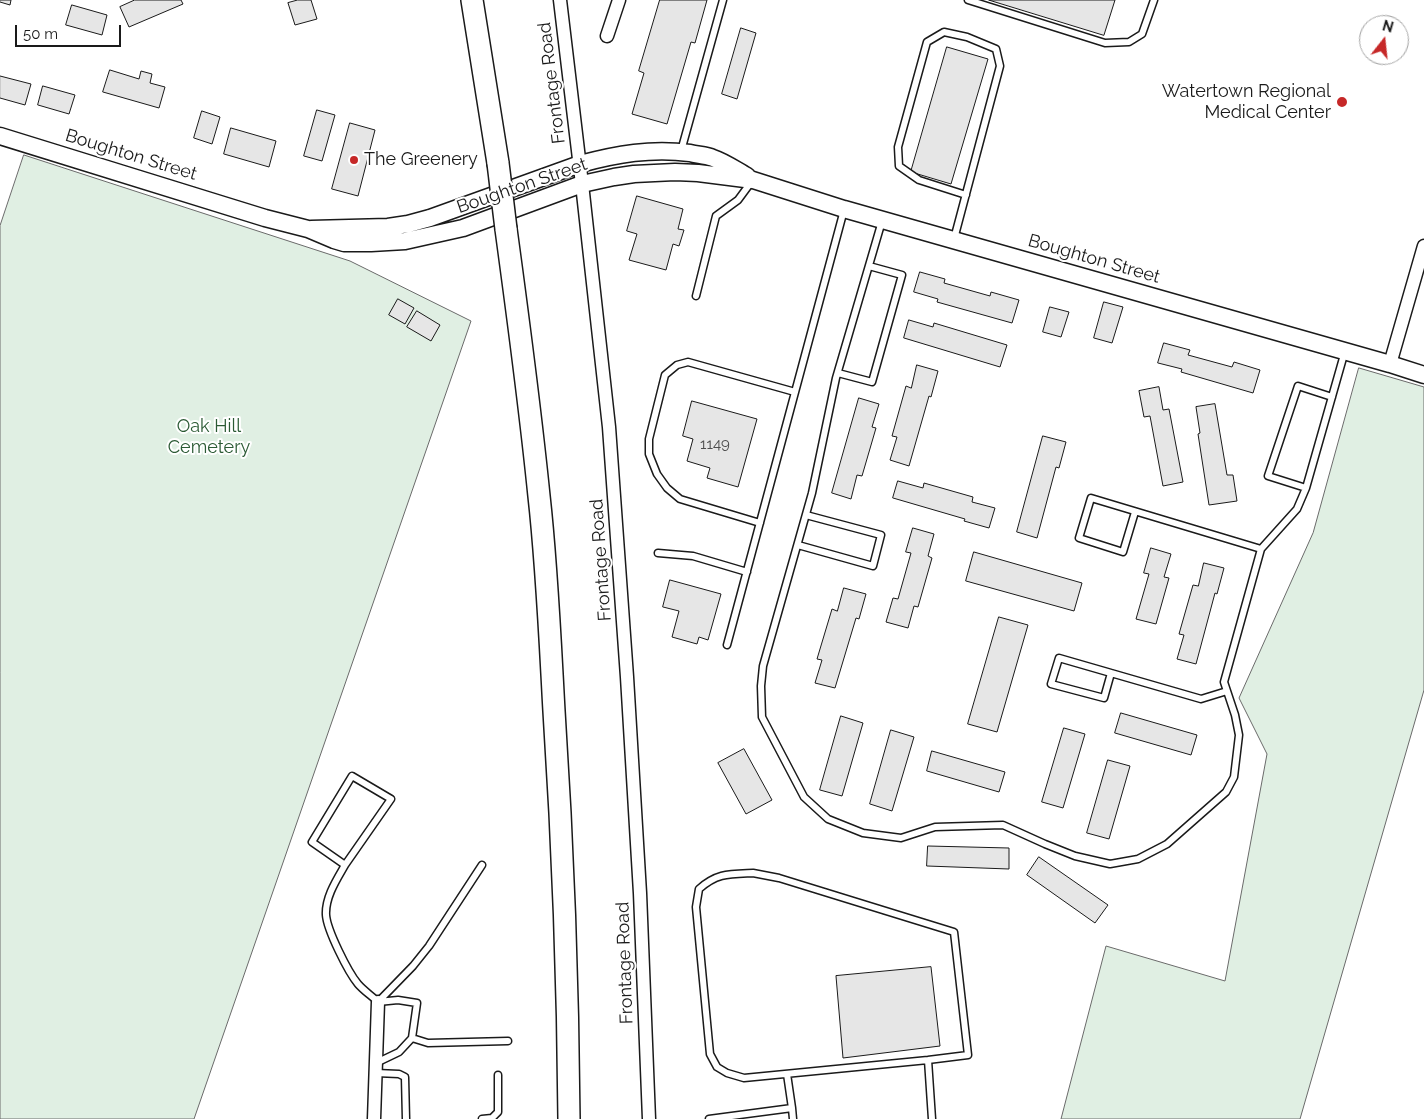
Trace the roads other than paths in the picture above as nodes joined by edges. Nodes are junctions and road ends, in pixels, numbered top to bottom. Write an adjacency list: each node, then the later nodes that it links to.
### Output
1 (472, 0): 51 (highway, bridge)
2 (560, 0): 10 (street, Frontage Road)
3 (619, 0): 7 (street)
4 (723, 0): 9 (lane)
5 (968, 0): 6 (lane)
6 (1154, 0)
7 (607, 36)
8 (0, 136): 16 (street, Boughton Street)
9 (681, 152): 10 (street, Boughton Street); 11 (street, Boughton Street)
10 (580, 164): 12 (street, Frontage Road); 16 (street, Boughton Street)
11 (753, 180): 12 (street, Boughton Street); 14 (street, Boughton Street); 20 (lane)
12 (582, 184): 16 (street, Boughton Street); 52 (street, Frontage Road)
13 (966, 195): 13 (lane); 17 (lane)
14 (844, 208): 15 (street, Boughton Street); 25 (lane)
15 (882, 220): 17 (street, Boughton Street); 19 (lane)
16 (308, 229)
17 (954, 240): 21 (street, Boughton Street)
18 (1424, 246): 22 (street)
19 (869, 266): 23 (lane); 23 (lane)
20 (696, 296)
21 (1345, 351): 22 (street, Boughton Street); 26 (lane)
22 (1390, 364): 24 (street, Boughton Street)
23 (838, 373): 29 (lane)
24 (1424, 375)
25 (795, 392): 30 (lane); 30 (lane)
26 (1332, 397): 27 (lane); 27 (lane)
27 (1306, 488): 32 (lane)
28 (1135, 512): 28 (lane); 32 (lane)
29 (806, 515): 31 (lane); 31 (lane)
30 (760, 523): 34 (lane)
31 (798, 545): 37 (lane)
32 (1261, 549): 37 (lane)
33 (658, 553): 34 (lane)
34 (747, 572): 35 (lane)
35 (727, 645)
36 (1111, 673): 36 (lane); 37 (lane)
37 (1227, 691)
38 (345, 865): 38 (lane); 40 (lane)
39 (482, 865): 40 (lane)
40 (378, 1002): 41 (lane); 44 (street)
41 (412, 1038): 42 (lane); 44 (lane)
42 (508, 1041)
43 (928, 1060): 45 (lane); 45 (lane); 55 (lane)
44 (376, 1068): 48 (street); 49 (lane)
45 (787, 1074): 47 (lane)
46 (498, 1075): 50 (lane)
47 (792, 1108): 53 (lane); 54 (lane)
48 (374, 1119)
49 (406, 1119)
50 (482, 1119)
51 (569, 1119)
52 (649, 1119)
53 (709, 1119)
54 (793, 1119)
55 (932, 1119)

